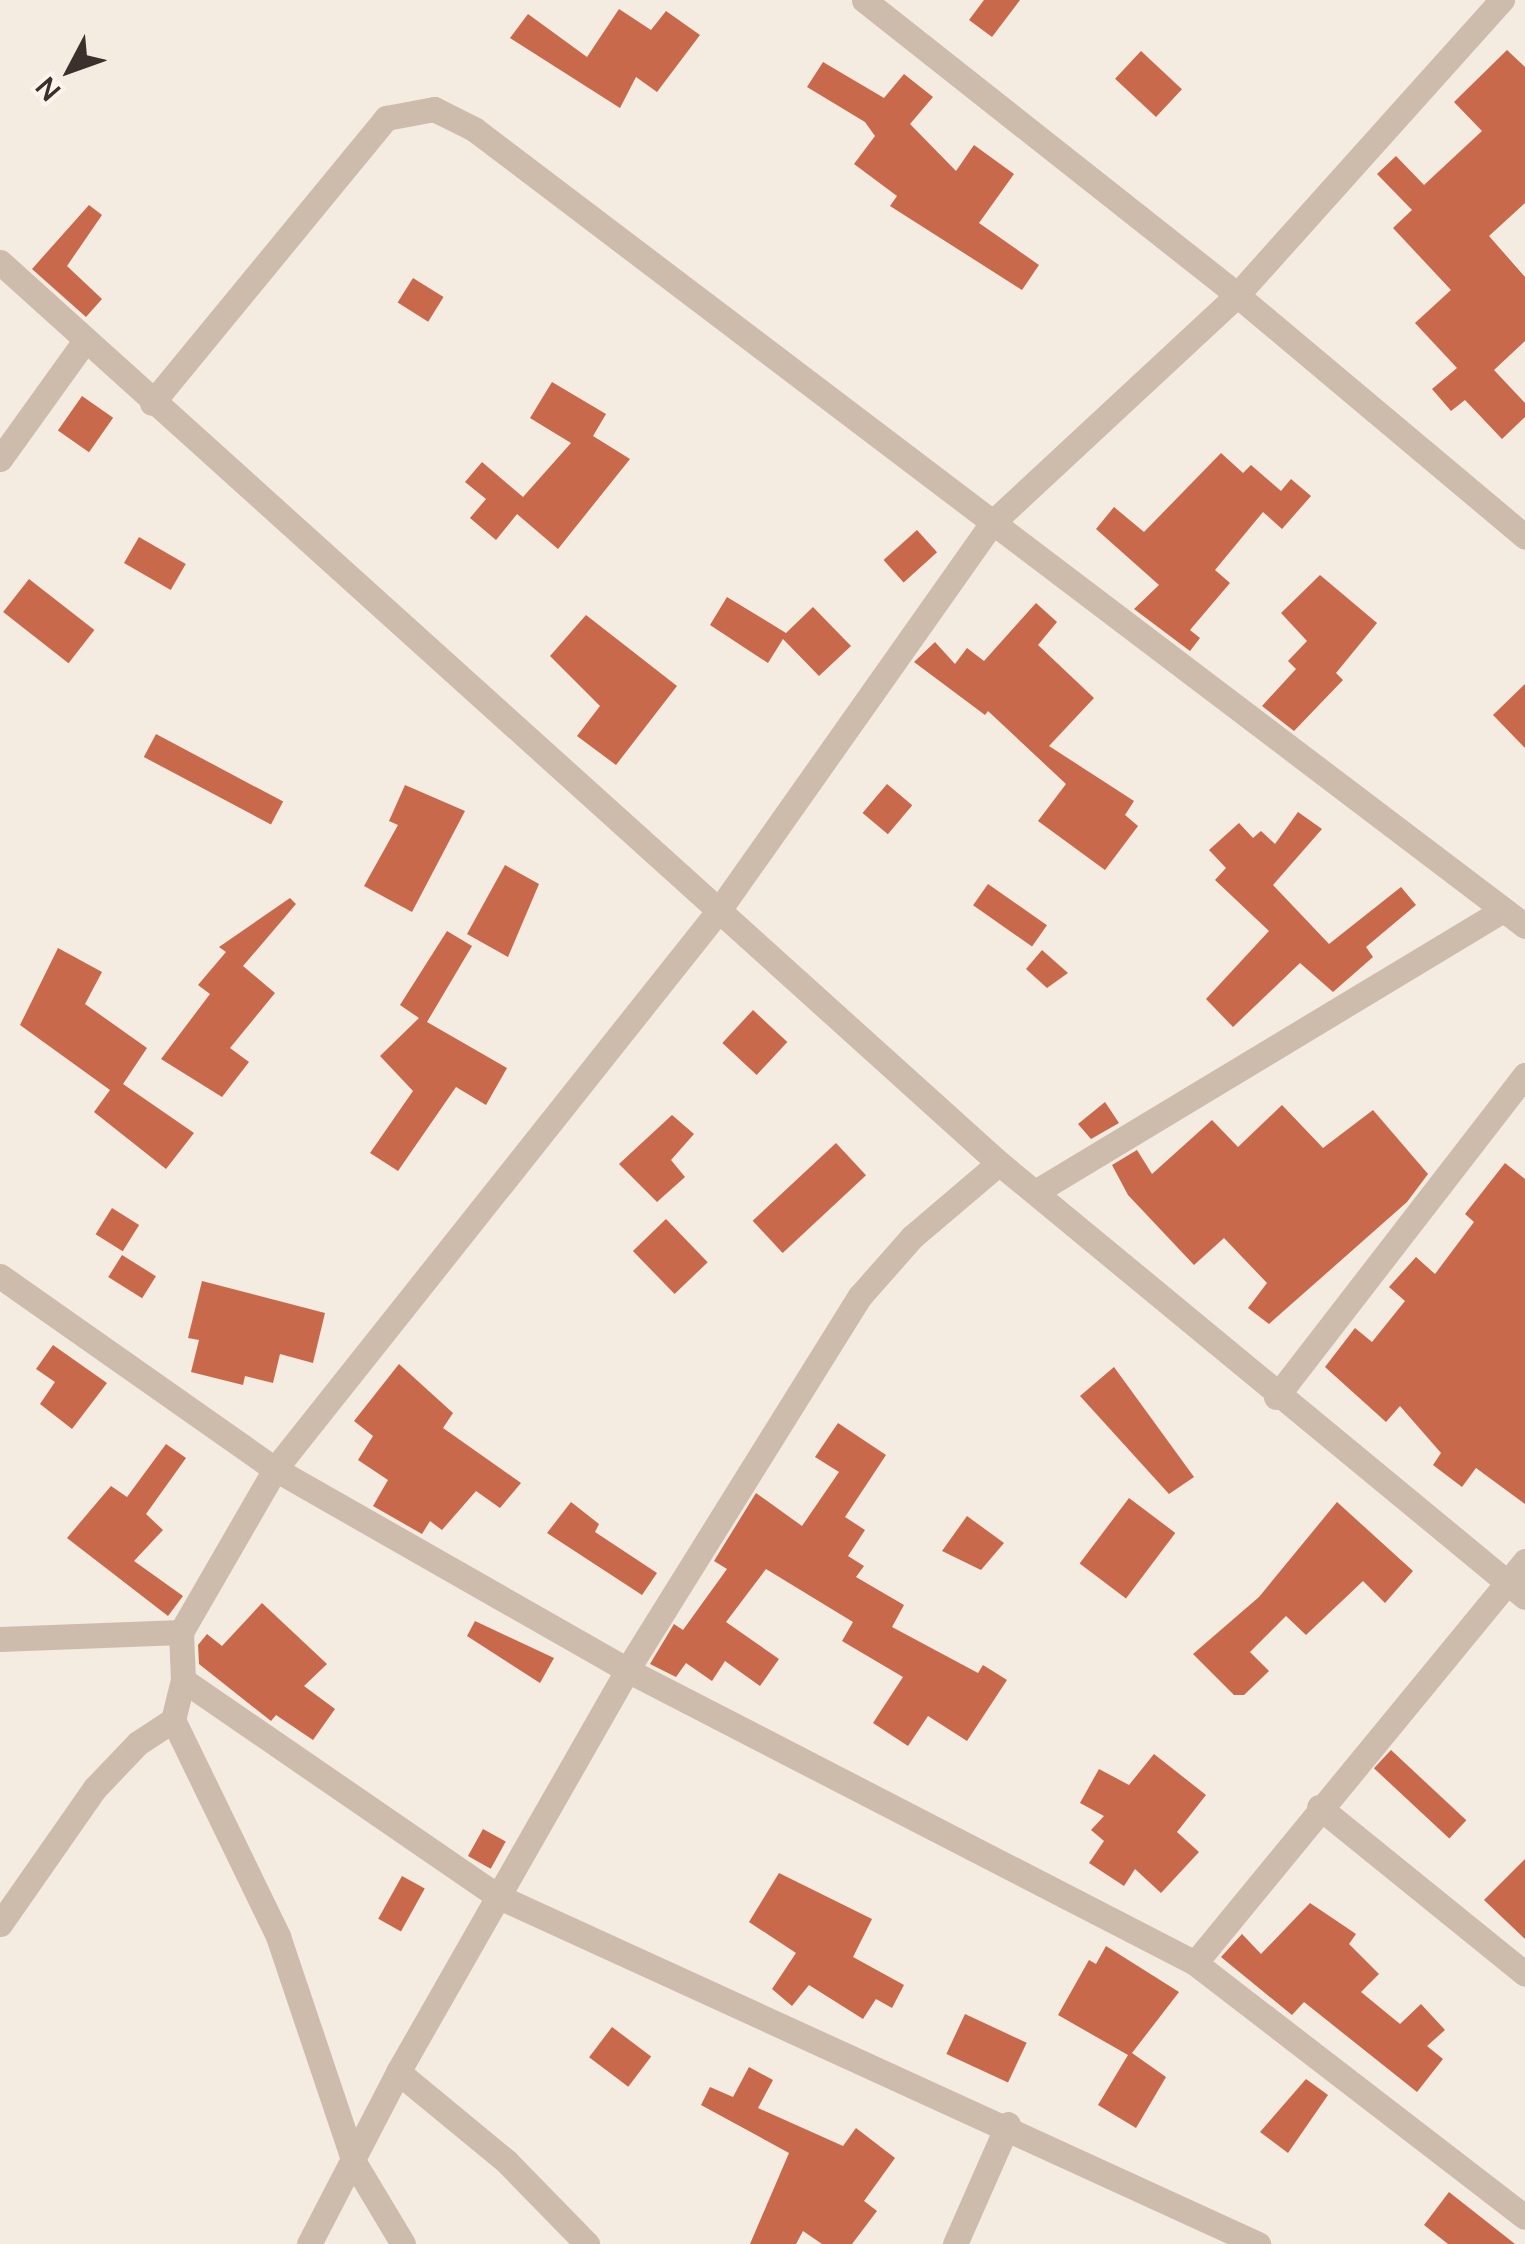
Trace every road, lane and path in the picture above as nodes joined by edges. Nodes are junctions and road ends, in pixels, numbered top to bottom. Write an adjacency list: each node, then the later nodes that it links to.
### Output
1 (864, 0): 4 (street)
2 (1502, 0): 4 (street)
3 (0, 262): 5 (street)
4 (1237, 295): 8 (street); 9 (street)
5 (84, 342): 6 (street); 7 (street)
6 (152, 403): 8 (street); 10 (street)
7 (0, 459)
8 (993, 522): 10 (street); 11 (street)
9 (1525, 537)
10 (719, 910): 14 (street); 18 (street)
11 (1503, 910): 12 (street); 15 (street)
12 (1525, 926)
13 (1525, 1074): 17 (street)
14 (999, 1163): 15 (street); 23 (street)
15 (1037, 1190): 17 (street)
16 (0, 1276): 18 (street)
17 (1276, 1397): 20 (street)
18 (276, 1468): 21 (street); 23 (street)
19 (1525, 1562): 20 (street)
20 (1516, 1589): 26 (street)
21 (181, 1632): 22 (street); 24 (street)
22 (0, 1639)
23 (627, 1670): 27 (street); 29 (street)
24 (184, 1680): 25 (street); 27 (street)
25 (173, 1720): 28 (street); 33 (street)
26 (1320, 1807): 29 (street); 30 (street)
27 (497, 1896): 31 (street); 32 (street)
28 (0, 1924)
29 (1195, 1963): 34 (street)
30 (1525, 1974)
31 (398, 2072): 33 (street); 37 (street)
32 (1008, 2124): 38 (street); 39 (street)
33 (354, 2162): 35 (street); 36 (street)
34 (1525, 2217)
35 (308, 2244)
36 (402, 2244)
37 (587, 2244)
38 (955, 2244)
39 (1258, 2244)

